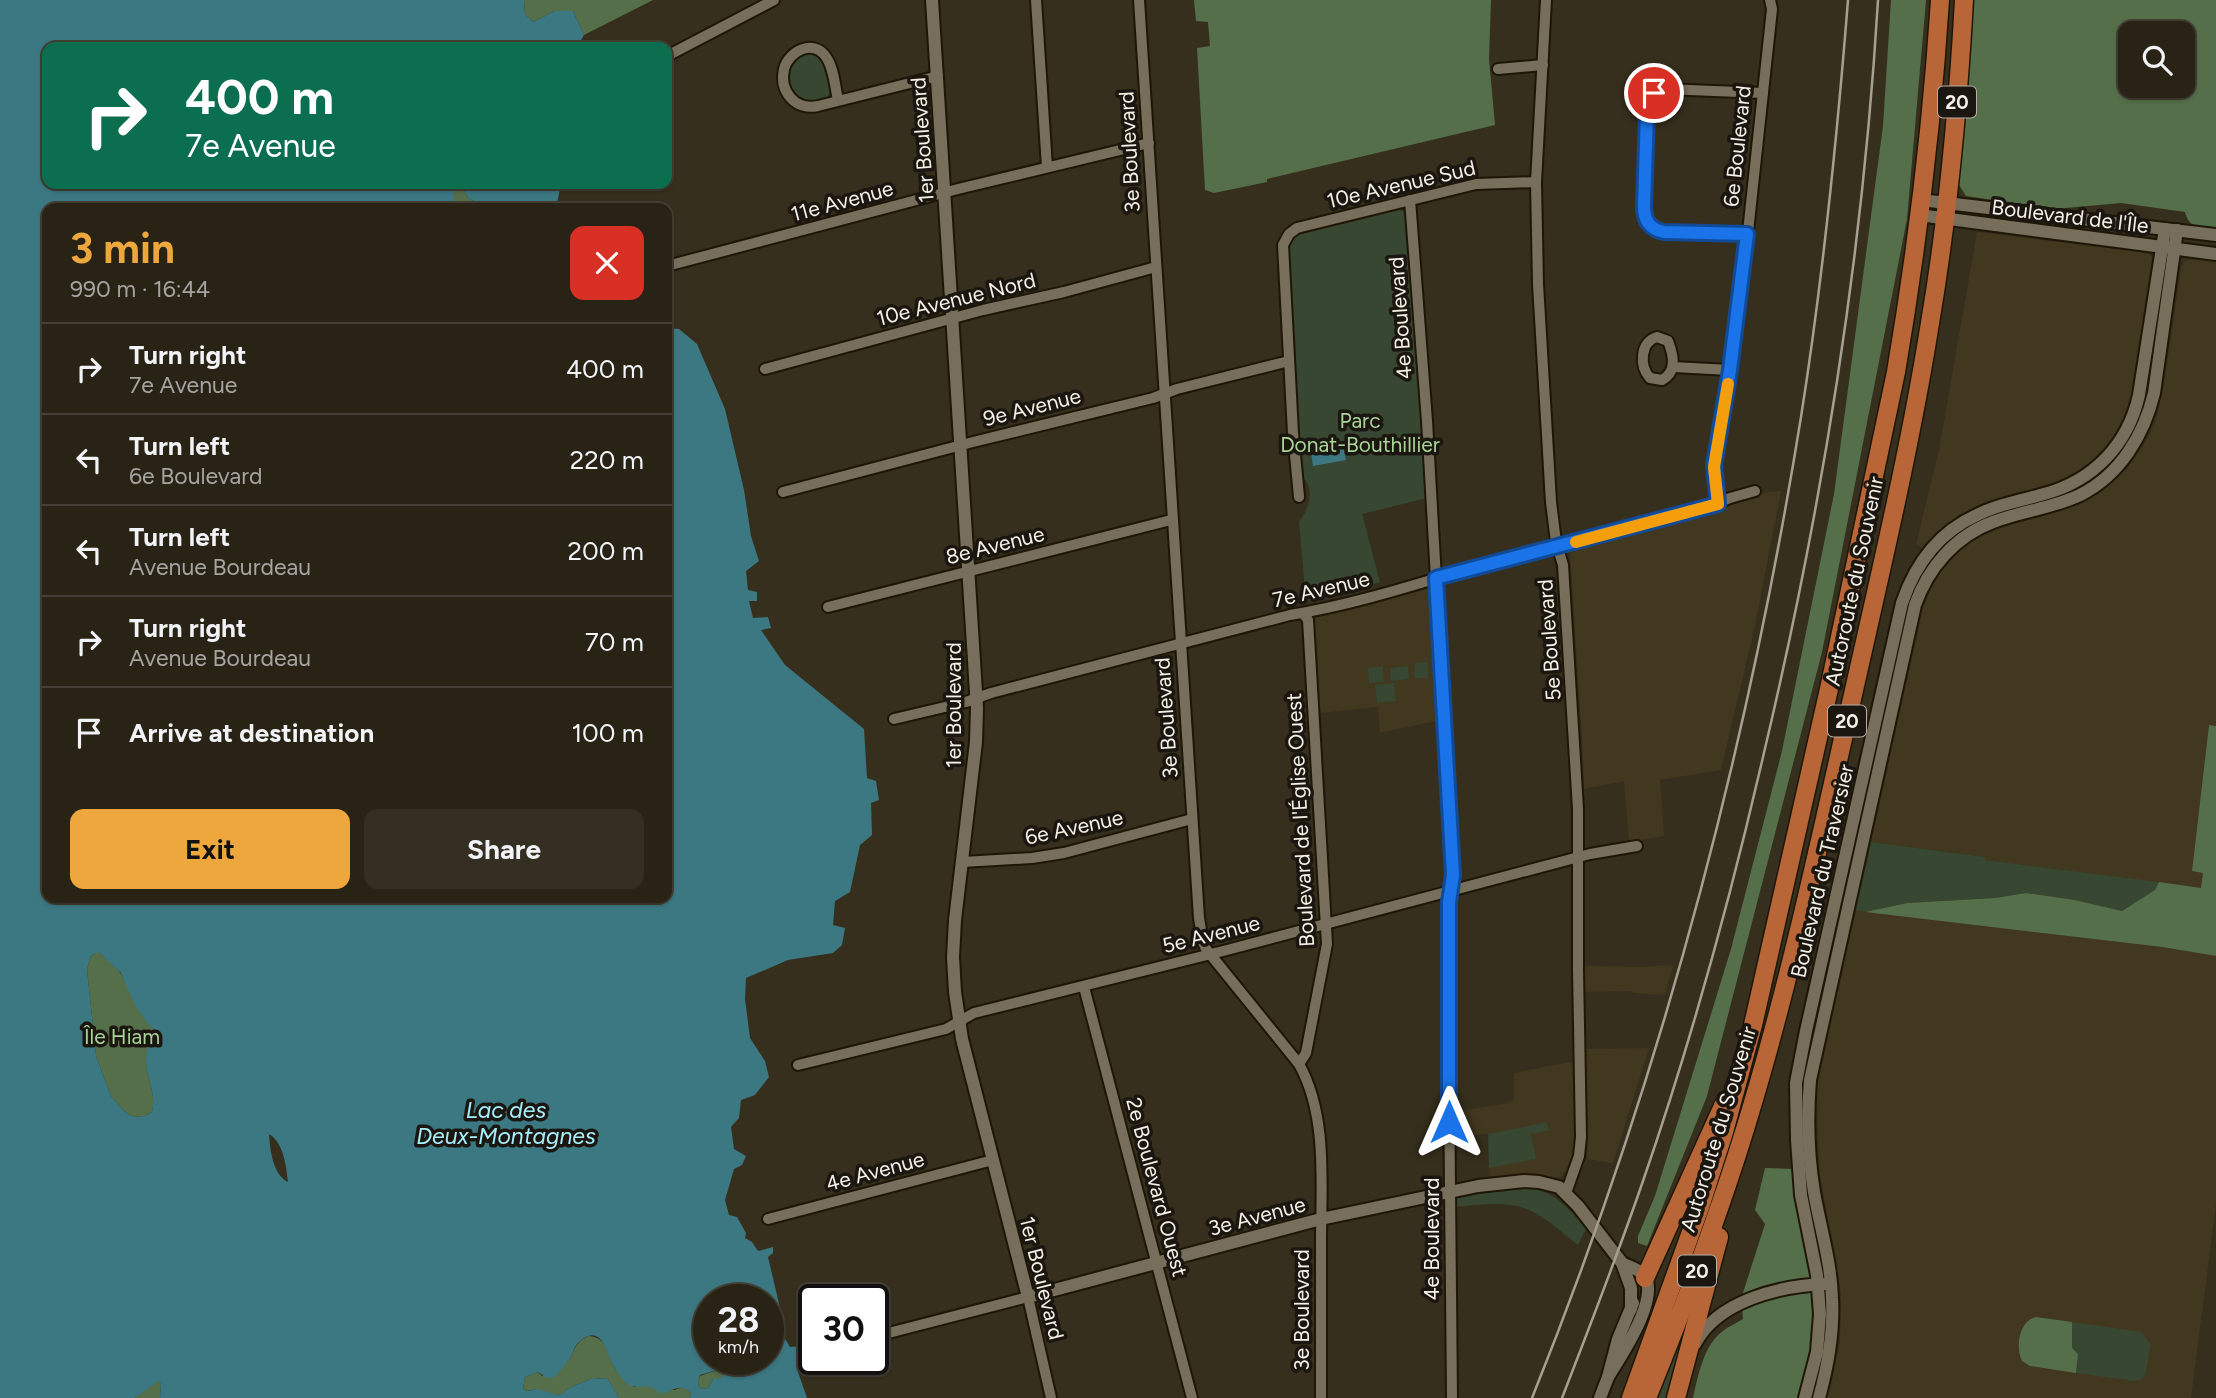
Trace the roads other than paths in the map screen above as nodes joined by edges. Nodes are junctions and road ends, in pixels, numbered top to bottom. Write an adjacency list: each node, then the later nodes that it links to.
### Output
1 (774, 0): 9 (street)
2 (932, 0): 12 (street, 1er Boulevard)
3 (1036, 0): 16 (street)
4 (1139, 0): 15 (street, 3e Boulevard)
5 (1546, 0): 10 (street, 5e Boulevard)
6 (1770, 0): 13 (street, 6e Boulevard)
7 (1940, 0): 20 (highway, Autoroute du Souvenir / 20)
8 (1964, 0): 21 (highway, Autoroute du Souvenir / 20)
9 (672, 52)
10 (1543, 65): 11 (street); 17 (street, 5e Boulevard)
11 (1498, 69)
12 (937, 76): 14 (street); 18 (street, 1er Boulevard)
13 (1763, 93): 23 (street, 6e Boulevard); 23 (street)
14 (838, 100): 14 (street)
15 (1149, 144): 16 (street, 11e Avenue); 28 (street, 3e Boulevard)
16 (1047, 167): 18 (street, 11e Avenue)
17 (1536, 182): 19 (street, 10e Avenue Sud); 41 (street, 5e Boulevard)
18 (945, 194): 27 (street, 11e Avenue); 29 (street, 1er Boulevard)
19 (1410, 200): 30 (street, 10e Avenue Sud); 43 (street, 4e Boulevard)
20 (1920, 208): 21 (street, Boulevard de l'Île); 58 (highway, Autoroute du Souvenir / 20)
21 (1945, 211): 22 (street, Boulevard de l'Île); 25 (street, Boulevard de l'Île); 61 (highway, Autoroute du Souvenir / 20)
22 (2171, 229): 24 (street, Boulevard de l'Île); 25 (street, Boulevard du Traversier)
23 (1747, 234): 33 (street, 6e Boulevard)
24 (2216, 235)
25 (2169, 248): 26 (street, Boulevard de l'Île); 70 (street, Boulevard du Traversier)
26 (2216, 254)
27 (672, 265)
28 (1156, 267): 29 (street, 10e Avenue Nord); 34 (street, 3e Boulevard)
29 (953, 319): 32 (street, 10e Avenue Nord); 35 (street, 1er Boulevard)
30 (1289, 361): 34 (street, 9e Avenue); 38 (street)
31 (1673, 367): 33 (street)
32 (765, 369)
33 (1730, 370): 39 (street, 6e Boulevard)
34 (1164, 394): 35 (street, 9e Avenue); 40 (street, 3e Boulevard)
35 (961, 446): 37 (street, 9e Avenue); 42 (street, 1er Boulevard)
36 (1755, 491): 39 (street, 7e Avenue)
37 (783, 492)
38 (1299, 497)
39 (1718, 504): 41 (street, 7e Avenue)
40 (1171, 520): 42 (street, 8e Avenue); 46 (street, 3e Boulevard)
41 (1557, 548): 43 (street, 7e Avenue); 51 (street, 5e Boulevard)
42 (969, 572): 44 (street, 8e Avenue); 47 (street, 1er Boulevard)
43 (1436, 578): 45 (street, 7e Avenue); 53 (street, 4e Boulevard)
44 (828, 607)
45 (1303, 612): 46 (street, 7e Avenue); 54 (street, Boulevard de l'Église Ouest)
46 (1181, 645): 47 (street, 7e Avenue); 49 (street, 3e Boulevard)
47 (977, 698): 48 (street, 7e Avenue); 52 (street, 1er Boulevard)
48 (894, 719)
49 (1192, 819): 52 (street, 6e Avenue); 55 (street, 3e Boulevard)
50 (1637, 846): 51 (street, 5e Avenue)
51 (1578, 858): 53 (street, 5e Avenue); 64 (street, 5e Boulevard)
52 (962, 862): 57 (street, 1er Boulevard)
53 (1451, 891): 54 (street, 5e Avenue); 63 (street, 4e Boulevard)
54 (1327, 923): 55 (street, 5e Avenue); 59 (street, Boulevard de l'Église Ouest)
55 (1210, 954): 56 (street, 5e Avenue); 59 (street, 3e Boulevard)
56 (1084, 987): 57 (street, 5e Avenue); 67 (street, 2e Boulevard Ouest)
57 (959, 1021): 60 (street, 5e Avenue); 62 (street, 1er Boulevard)
58 (1744, 1061): 69 (highway); 81 (highway, Autoroute du Souvenir / 20)
59 (1298, 1064): 66 (street, 3e Boulevard)
60 (797, 1065)
61 (1741, 1141): 74 (highway); 82 (highway, Autoroute du Souvenir / 20)
62 (993, 1160): 65 (street, 4e Avenue); 71 (street, 1er Boulevard)
63 (1451, 1193): 64 (street, 3e Avenue); 66 (street, 3e Avenue); 79 (street, 4e Boulevard)
64 (1566, 1193): 68 (street)
65 (768, 1219)
66 (1321, 1219): 67 (street, 3e Avenue); 78 (street, 3e Boulevard)
67 (1157, 1262): 71 (street, 3e Avenue); 77 (street, 2e Boulevard Ouest)
68 (1622, 1263): 69 (street); 72 (street)
69 (1645, 1278): 72 (street); 75 (street)
70 (1827, 1282): 74 (street); 84 (street, Boulevard du Traversier); 85 (street, Boulevard du Traversier)
71 (1028, 1297): 73 (street, 3e Avenue); 76 (street, 1er Boulevard)
72 (1631, 1309): 75 (street)
73 (889, 1334)
74 (1687, 1360): 83 (highway)
75 (1608, 1377): 80 (street)
76 (1051, 1398)
77 (1192, 1398)
78 (1321, 1398)
79 (1451, 1398)
80 (1600, 1398)
81 (1631, 1398)
82 (1647, 1398)
83 (1676, 1398)
84 (1805, 1398)
85 (1819, 1398)

